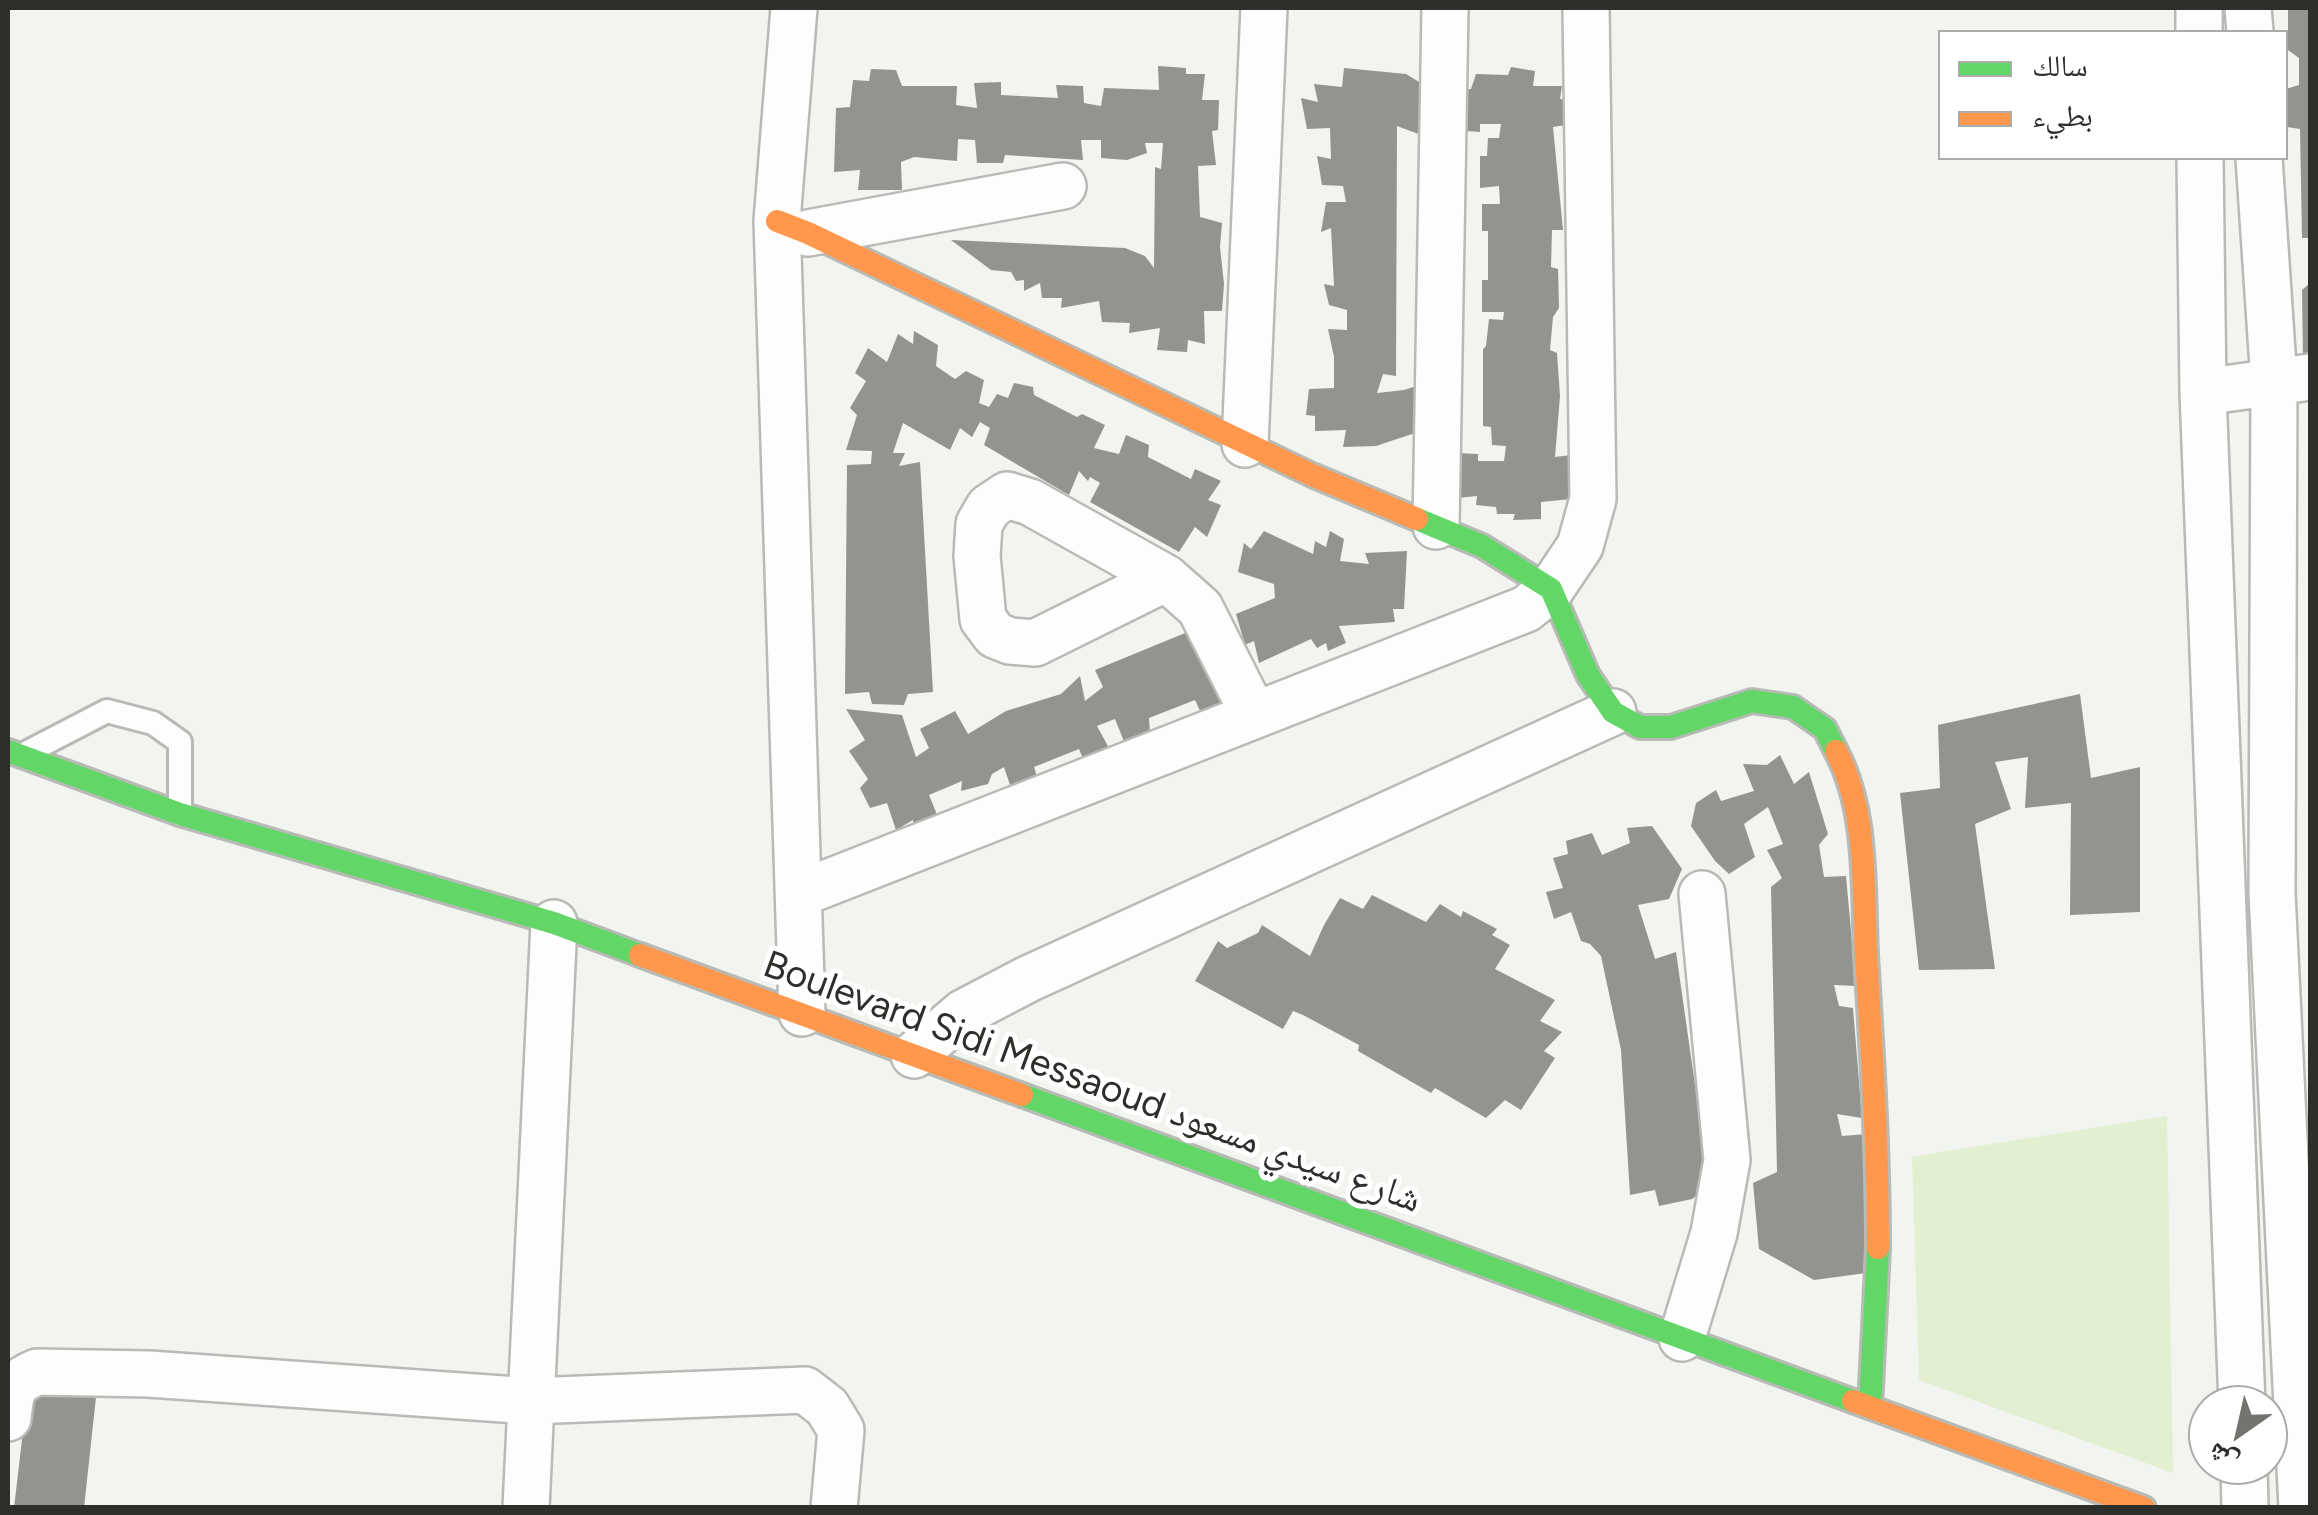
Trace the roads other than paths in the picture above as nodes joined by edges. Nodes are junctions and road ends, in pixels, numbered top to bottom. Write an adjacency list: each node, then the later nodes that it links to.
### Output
1 (794, 8): 8 (street)
2 (1264, 8): 11 (street)
3 (1445, 8): 12 (street)
4 (1586, 8): 14 (street)
5 (2200, 160): 10 (street)
6 (2258, 160): 9 (street)
7 (1063, 186): 8 (street)
8 (792, 227): 11 (street); 21 (street)
9 (2292, 380): 10 (street); 15 (street)
10 (2202, 392): 27 (street)
11 (1246, 444): 12 (street)
12 (1436, 526): 14 (street)
13 (1166, 578): 17 (street)
14 (1551, 589): 16 (street); 17 (street)
15 (2292, 623): 20 (street)
16 (1613, 712): 25 (street); 29 (street)
17 (1254, 716): 21 (street)
18 (14, 753): 19 (street, Boulevard Sidi Messaoud شارع سيدي مسعود); 19 (lane)
19 (180, 814): 23 (street, Boulevard Sidi Messaoud شارع سيدي مسعود)
20 (2291, 892): 34 (street)
21 (799, 894): 24 (street)
22 (1702, 894): 26 (street)
23 (554, 923): 24 (street, Boulevard Sidi Messaoud شارع سيدي مسعود); 28 (street)
24 (802, 1013): 25 (street, Boulevard Sidi Messaoud شارع سيدي مسعود)
25 (914, 1056): 26 (street, Boulevard Sidi Messaoud شارع سيدي مسعود)
26 (1682, 1338): 29 (street, Boulevard Sidi Messaoud شارع سيدي مسعود)
27 (2241, 1385)
28 (531, 1401): 30 (street); 31 (street); 32 (street)
29 (1870, 1407): 33 (street, Boulevard Sidi Messaoud شارع سيدي مسعود)
30 (8, 1418)
31 (526, 1508)
32 (834, 1508)
33 (2144, 1508)
34 (2302, 1508)

